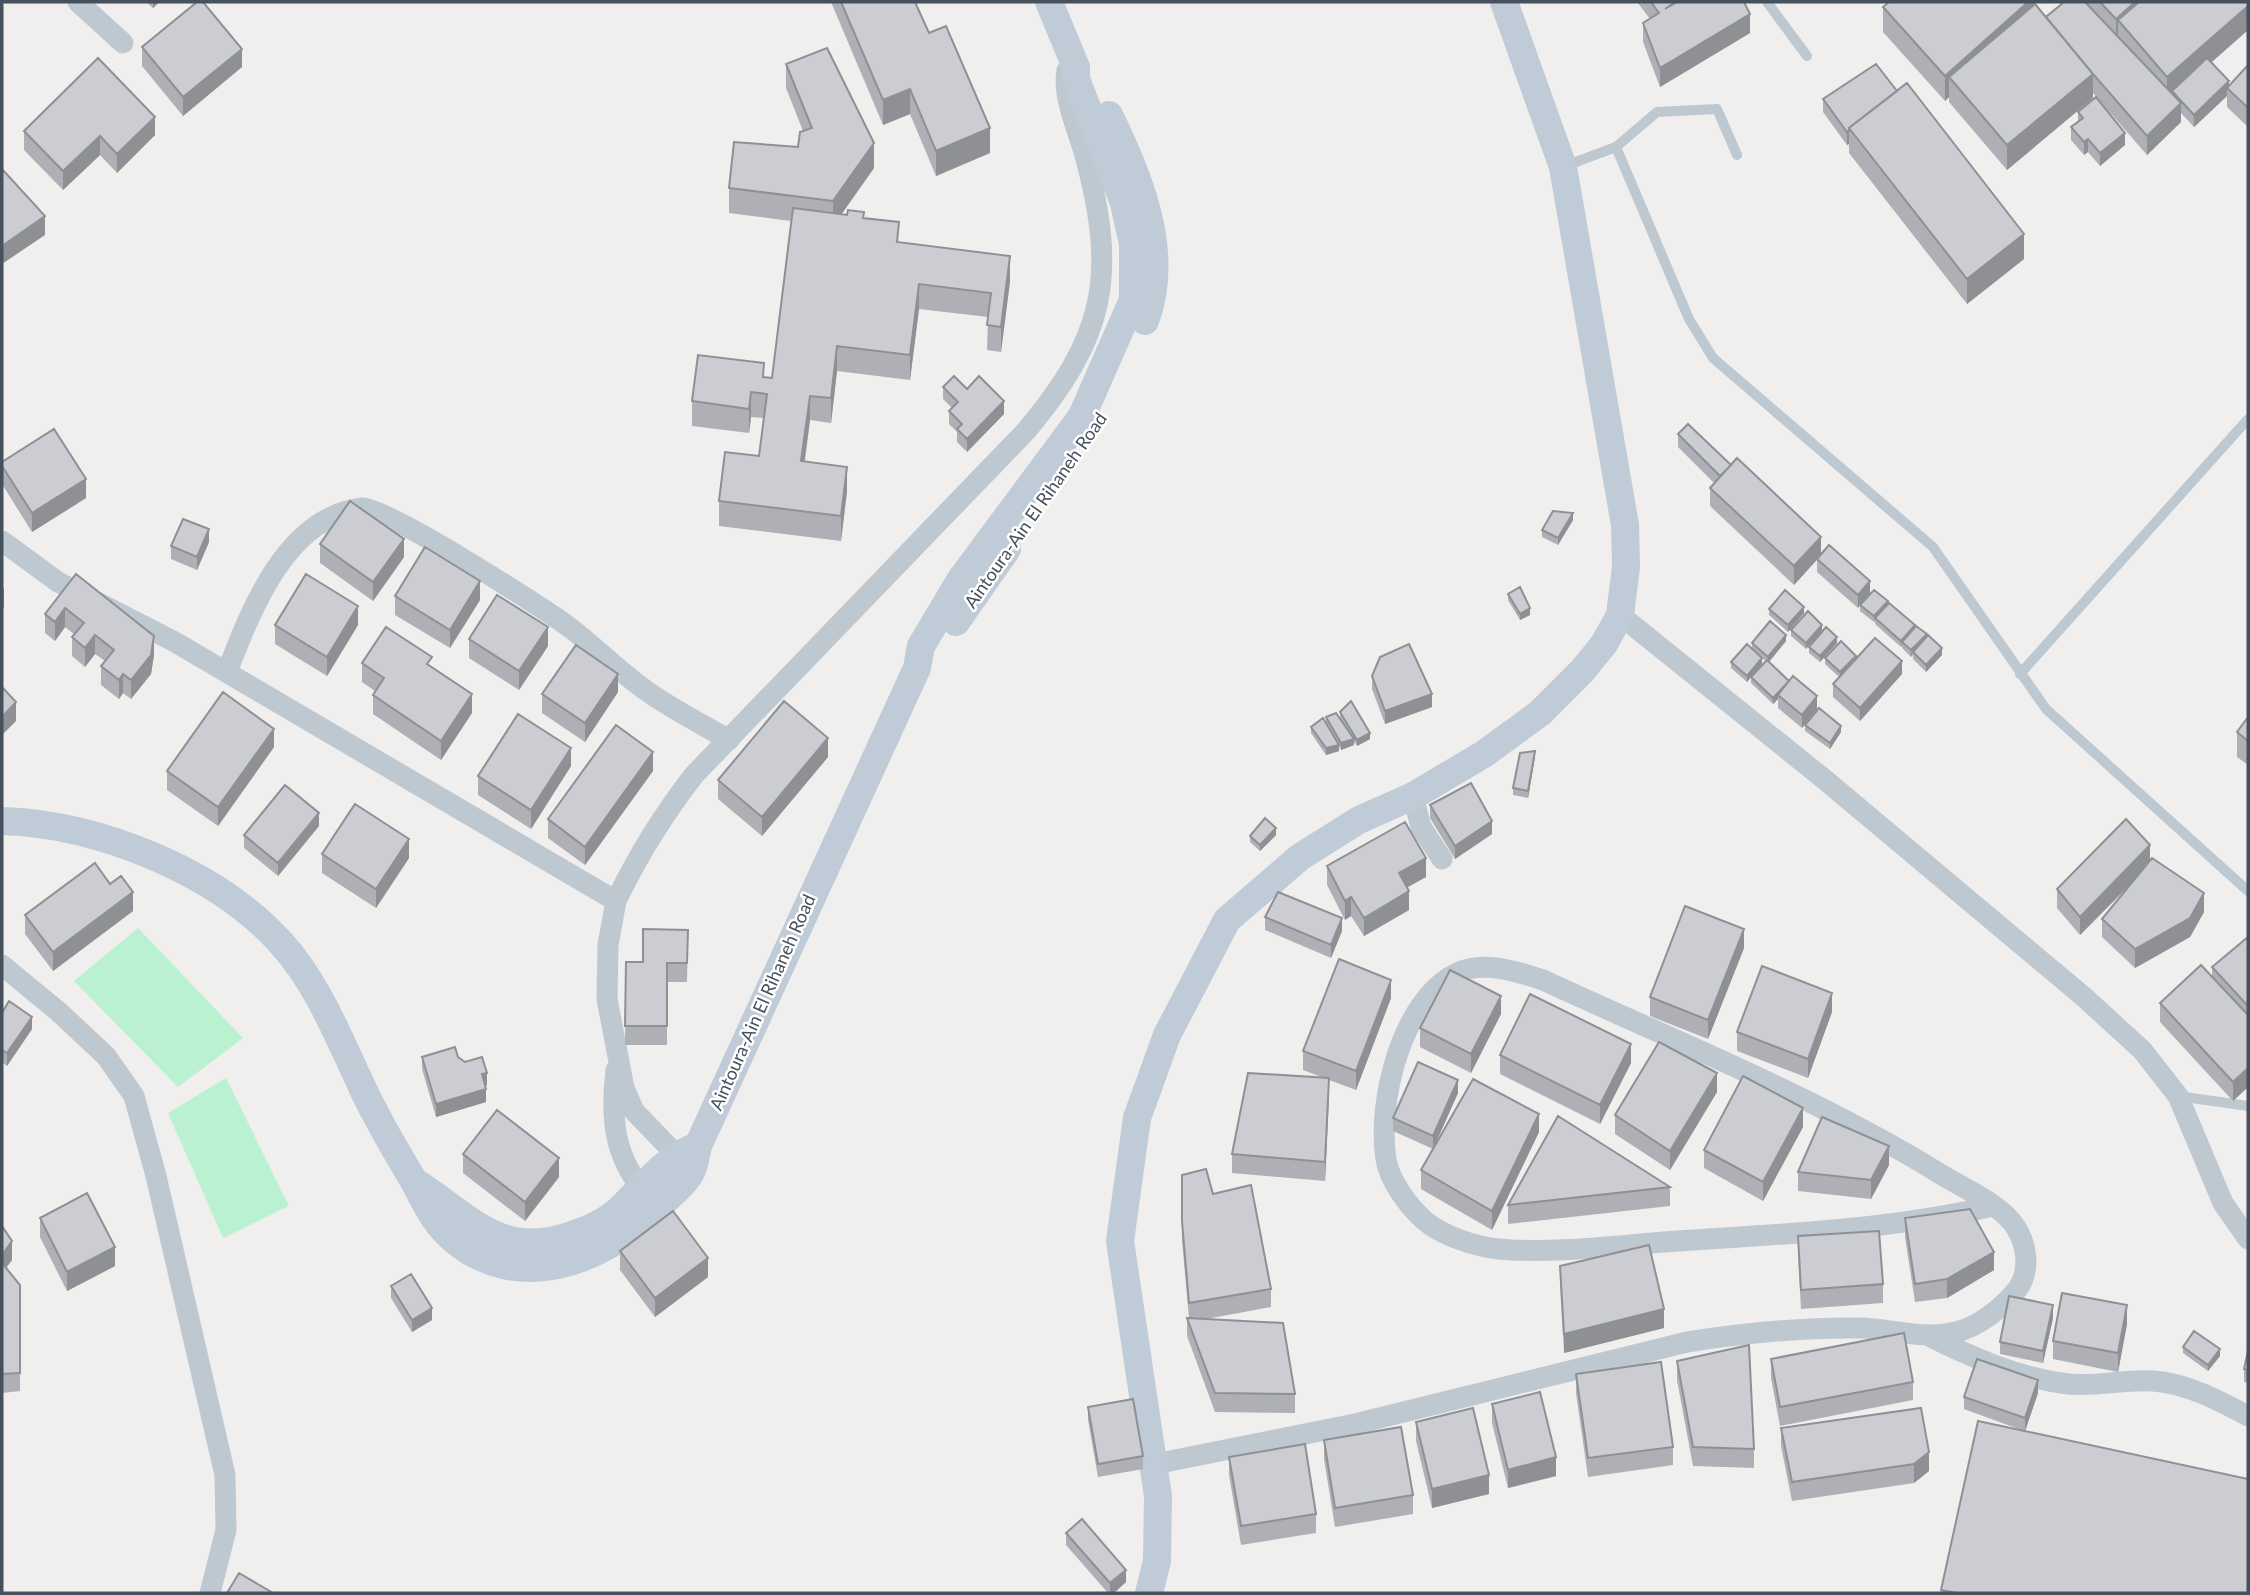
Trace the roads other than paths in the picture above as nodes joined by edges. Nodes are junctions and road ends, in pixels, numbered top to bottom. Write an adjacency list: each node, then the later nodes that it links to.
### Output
1 (78, 2): 5 (street)
2 (1049, 2): 7 (main road, Aintoura-Ain El Rihaneh Road)
3 (1504, 2): 10 (main road)
4 (1767, 2): 6 (lane)
5 (123, 43)
6 (1807, 56)
7 (1073, 59): 16 (street); 26 (main road, Aintoura-Ain El Rihaneh Road)
8 (1616, 147): 9 (lane); 10 (lane); 15 (lane)
9 (1737, 155)
10 (1563, 167): 13 (main road)
11 (2248, 419): 15 (lane)
12 (2, 541): 14 (street)
13 (1620, 615): 17 (main road); 24 (street)
14 (227, 672): 16 (street); 21 (street)
15 (2020, 674): 20 (lane)
16 (729, 740): 21 (street)
17 (1413, 796): 19 (street); 32 (main road)
18 (2, 821): 27 (main road, Aintoura-Ain El Rihaneh Road)
19 (1442, 859)
20 (2248, 891)
21 (616, 901): 23 (street)
22 (2, 965): 33 (street)
23 (617, 1054): 26 (street); 27 (street)
24 (2178, 1096): 25 (lane); 29 (street)
25 (2248, 1106)
26 (688, 1157): 27 (main road, Aintoura-Ain El Rihaneh Road)
27 (650, 1197)
28 (1993, 1206): 28 (street); 30 (street)
29 (2248, 1239)
30 (1925, 1334): 31 (street); 32 (street)
31 (2248, 1416)
32 (1154, 1464): 34 (main road)
33 (210, 1593)
34 (1149, 1593)

